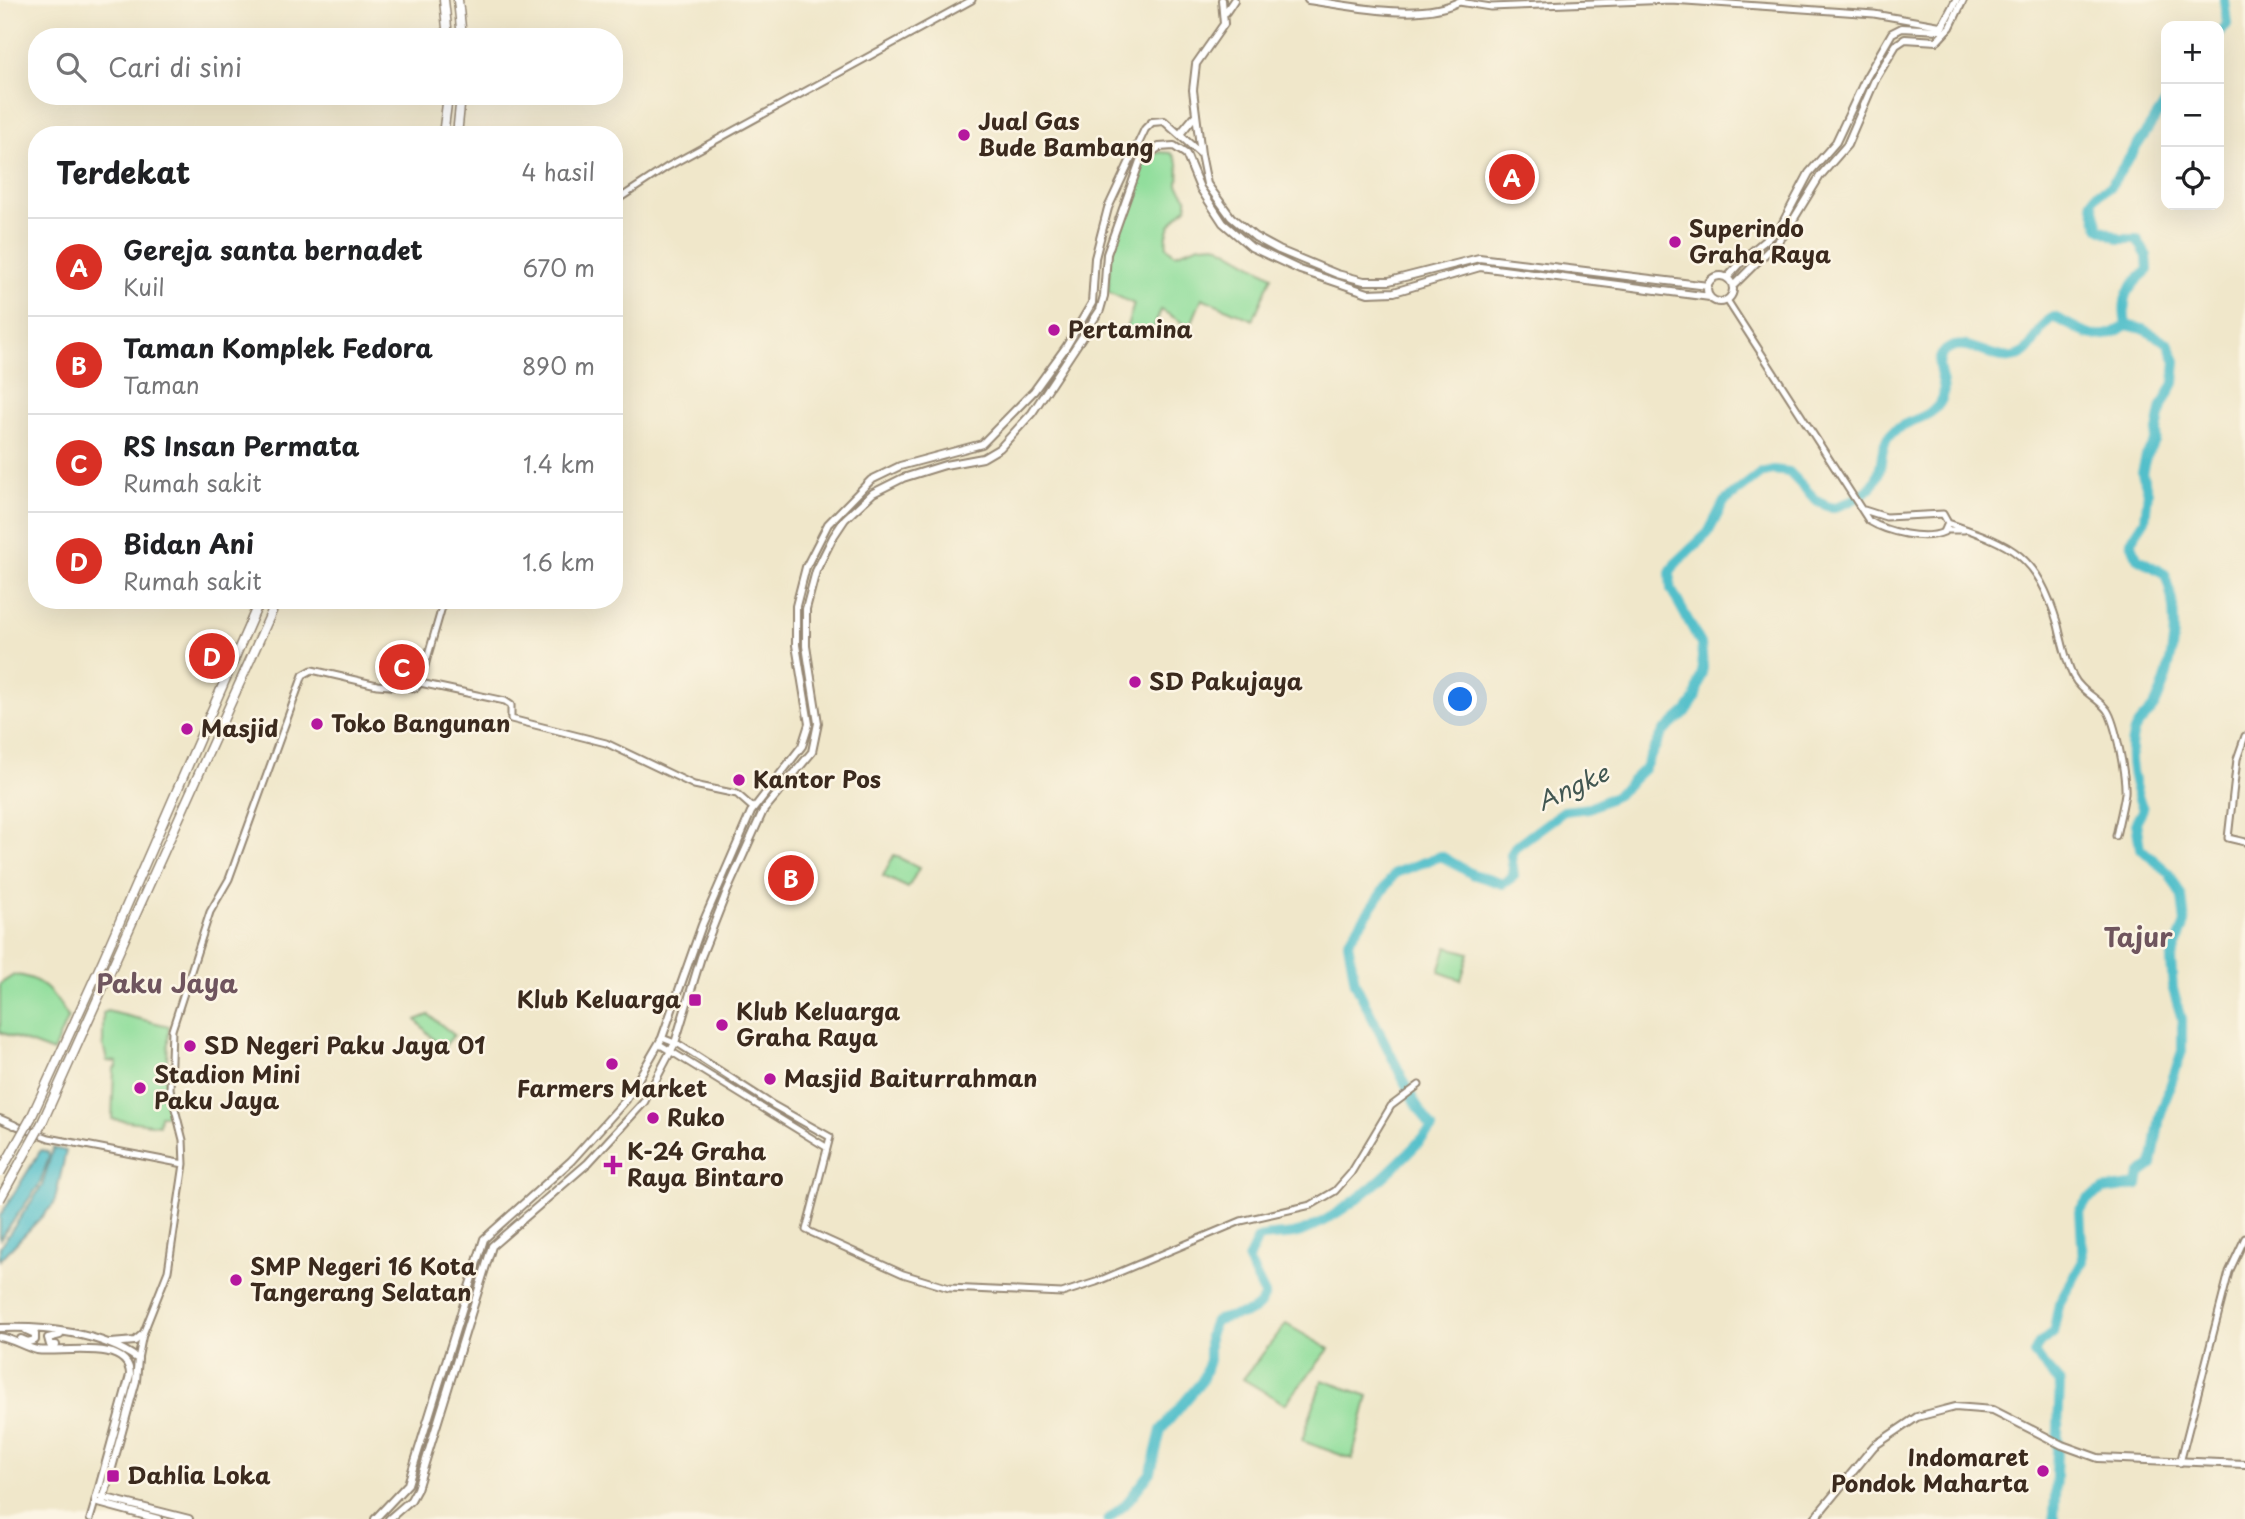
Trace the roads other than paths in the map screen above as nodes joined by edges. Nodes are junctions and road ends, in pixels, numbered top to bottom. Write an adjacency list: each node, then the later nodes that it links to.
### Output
1 (444, 0): 12 (highway)
2 (458, 0): 13 (highway)
3 (972, 0): 23 (street)
4 (1222, 0): 10 (main road)
5 (1234, 0): 10 (main road)
6 (1308, 0): 9 (main road)
7 (1956, 0): 11 (main road)
8 (1964, 0): 11 (main road)
9 (1460, 1): 11 (street)
10 (1226, 12): 16 (main road)
11 (1947, 26): 26 (main road); 26 (main road)
12 (447, 28)
13 (461, 28)
14 (447, 105): 17 (highway)
15 (460, 105): 18 (highway)
16 (1194, 117): 19 (main road); 20 (main road)
17 (444, 126)
18 (458, 126)
19 (1180, 134): 20 (main road); 24 (main road)
20 (1201, 154): 21 (main road)
21 (1209, 186): 22 (main road); 27 (main road)
22 (1201, 190): 25 (main road); 28 (main road)
23 (623, 196)
24 (1108, 208): 25 (main road); 40 (main road)
25 (1121, 213): 41 (main road)
26 (1768, 244): 29 (main road); 31 (main road)
27 (1479, 258): 28 (main road); 30 (main road)
28 (1480, 267): 32 (main road)
29 (1727, 278): 30 (main road); 31 (main road)
30 (1708, 286): 32 (main road)
31 (1733, 286): 33 (main road)
32 (1710, 297): 33 (main road)
33 (1727, 300): 34 (street)
34 (1863, 509): 35 (street); 35 (street)
35 (1947, 526): 44 (street)
36 (256, 609): 56 (highway, bridge)
37 (273, 609): 57 (highway, bridge)
38 (441, 609): 39 (street)
39 (420, 683): 43 (street); 55 (street)
40 (808, 732): 41 (street); 43 (main road)
41 (818, 733): 47 (main road)
42 (2245, 736): 45 (street)
43 (753, 808): 46 (main road)
44 (2116, 835)
45 (2245, 842)
46 (664, 1030): 47 (main road); 48 (main road)
47 (678, 1034): 49 (main road)
48 (660, 1041): 49 (street); 50 (street); 73 (main road)
49 (676, 1043): 50 (main road); 54 (street)
50 (671, 1050): 54 (street); 74 (main road)
51 (1417, 1086): 54 (street)
52 (0, 1119): 53 (main road)
53 (14, 1125): 55 (street)
54 (826, 1147)
55 (184, 1164): 62 (street)
56 (0, 1173)
57 (0, 1199)
58 (2245, 1238): 67 (street)
59 (14, 1327): 60 (main road); 61 (main road); 63 (main road)
60 (0, 1328)
61 (66, 1334): 64 (main road); 65 (main road)
62 (143, 1334): 64 (main road); 66 (street)
63 (4, 1337): 65 (main road)
64 (109, 1343): 66 (main road)
65 (68, 1348): 69 (main road)
66 (138, 1359): 69 (main road)
67 (2180, 1463): 68 (main road); 75 (main road)
68 (2245, 1464)
69 (98, 1502): 70 (street); 71 (main road); 72 (main road)
70 (90, 1519)
71 (158, 1519)
72 (189, 1519)
73 (374, 1519)
74 (389, 1519)
75 (1814, 1519)

